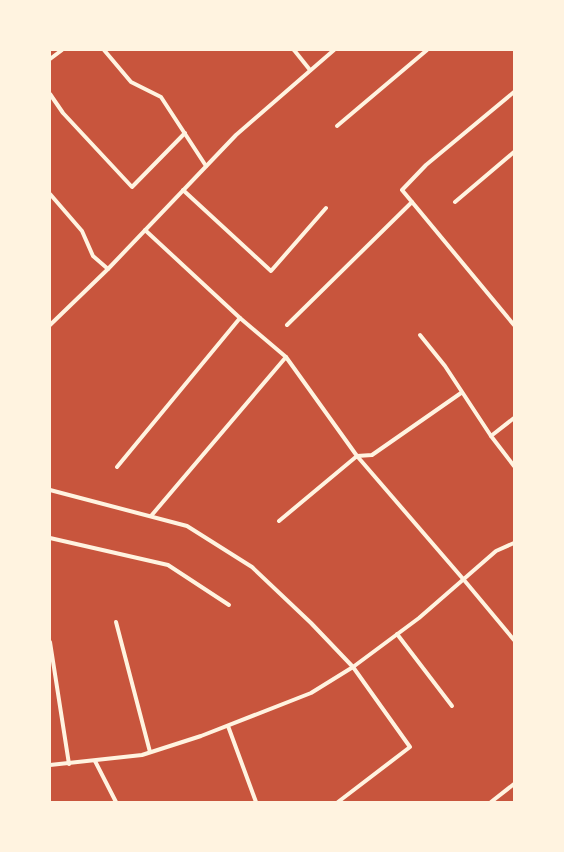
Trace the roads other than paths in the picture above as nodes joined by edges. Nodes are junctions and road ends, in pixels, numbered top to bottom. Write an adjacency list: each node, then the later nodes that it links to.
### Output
1 (62, 50): 6 (street)
2 (104, 50): 11 (street)
3 (294, 50): 7 (street)
4 (334, 50): 7 (street)
5 (428, 50): 10 (street)
6 (50, 59)
7 (310, 70): 13 (street)
8 (514, 92): 16 (street)
9 (50, 94): 11 (street)
10 (337, 126)
11 (185, 133): 13 (street)
12 (514, 152): 17 (street)
13 (206, 166): 14 (street)
14 (183, 190): 18 (street); 19 (street)
15 (50, 194): 20 (street)
16 (412, 202): 23 (street); 24 (street)
17 (455, 202)
18 (326, 208)
19 (145, 230): 20 (street); 21 (street)
20 (108, 269): 22 (street)
21 (240, 318): 26 (street); 32 (street)
22 (50, 325)
23 (514, 325)
24 (287, 326)
25 (420, 335): 27 (street)
26 (286, 357): 30 (street); 34 (street)
27 (461, 393): 29 (street); 30 (street)
28 (514, 418): 29 (street)
29 (491, 436): 31 (street)
30 (357, 456): 35 (street); 38 (street)
31 (514, 466)
32 (117, 467)
33 (50, 490): 34 (street)
34 (151, 516): 44 (street)
35 (279, 521)
36 (50, 538): 39 (street)
37 (514, 543): 38 (street)
38 (464, 580): 41 (street); 42 (street)
39 (229, 605)
40 (116, 622): 47 (street)
41 (397, 634): 44 (street); 45 (street)
42 (514, 640)
43 (50, 642): 49 (street)
44 (353, 667): 46 (street); 54 (street)
45 (452, 706)
46 (228, 726): 47 (street); 53 (street)
47 (150, 752): 48 (street)
48 (95, 761): 49 (street); 52 (street)
49 (69, 764): 50 (street)
50 (50, 765)
51 (514, 784): 55 (street)
52 (116, 802)
53 (256, 802)
54 (338, 802)
55 (491, 802)

